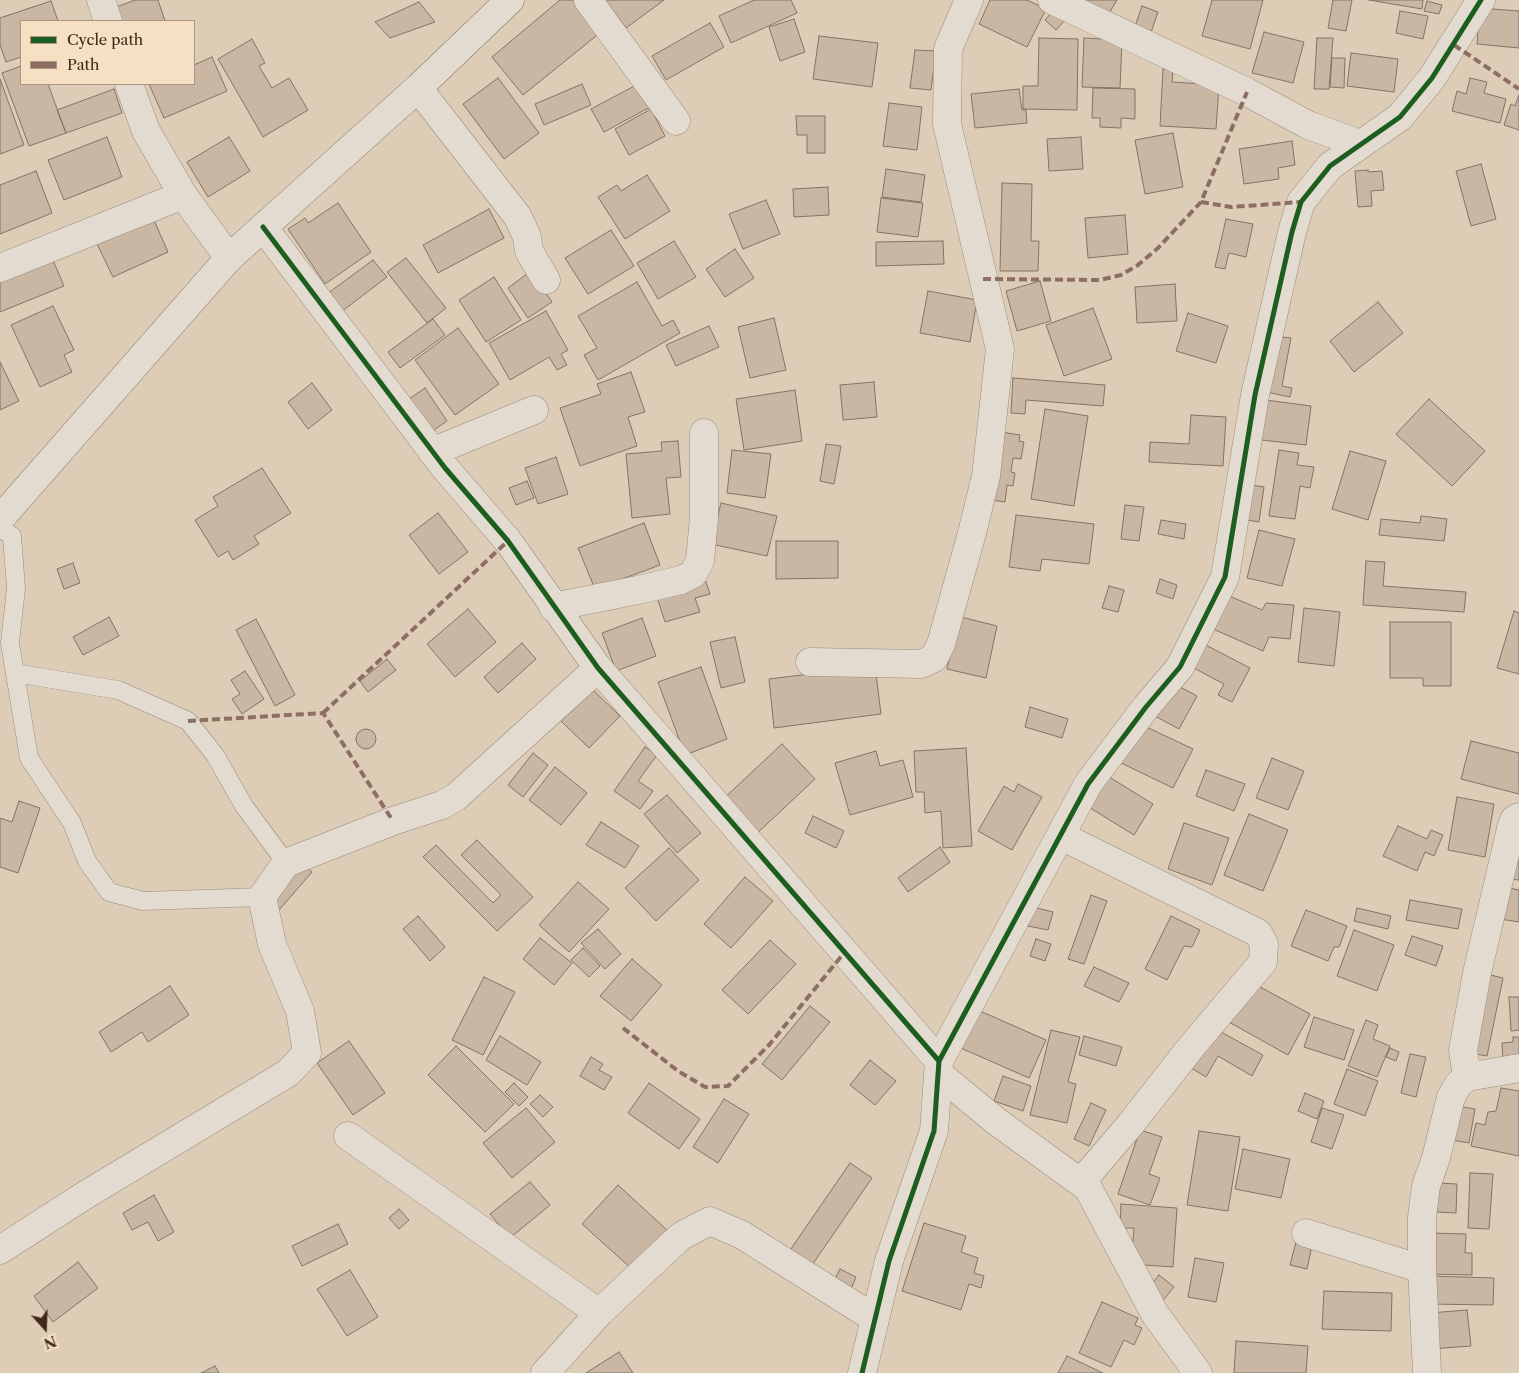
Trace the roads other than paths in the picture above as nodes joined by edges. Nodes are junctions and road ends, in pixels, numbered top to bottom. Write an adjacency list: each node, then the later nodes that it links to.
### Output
1 (101, 0): 7 (street)
2 (510, 0): 9 (street)
3 (588, 0): 10 (street)
4 (969, 0): 23 (street)
5 (1052, 0): 11 (street)
6 (1481, 0): 11 (street)
7 (108, 20)
8 (129, 85): 12 (street)
9 (418, 88): 13 (street); 16 (street)
10 (676, 121)
11 (1360, 144): 27 (street)
12 (183, 195): 14 (street); 15 (street)
13 (263, 227): 14 (street); 19 (street)
14 (229, 258): 20 (street)
15 (0, 268)
16 (546, 280)
17 (534, 410): 19 (street)
18 (704, 433): 22 (street)
19 (432, 452): 22 (street)
20 (0, 519)
21 (0, 528): 25 (lane)
22 (553, 607): 24 (street)
23 (810, 662)
24 (598, 668): 28 (street); 30 (street)
25 (14, 673): 28 (lane); 29 (lane)
26 (1519, 817): 32 (street)
27 (1061, 836): 30 (street); 34 (street)
28 (286, 863): 29 (street)
29 (262, 897): 36 (street)
30 (939, 1068): 34 (street); 39 (street)
31 (1519, 1068): 32 (street)
32 (1467, 1076): 37 (street)
33 (348, 1136): 38 (street)
34 (1082, 1181): 42 (street)
35 (1306, 1233): 37 (street)
36 (0, 1250)
37 (1422, 1268): 43 (street)
38 (599, 1312): 39 (street); 40 (street)
39 (874, 1318): 41 (street)
40 (545, 1373)
41 (862, 1373)
42 (1198, 1373)
43 (1427, 1373)

